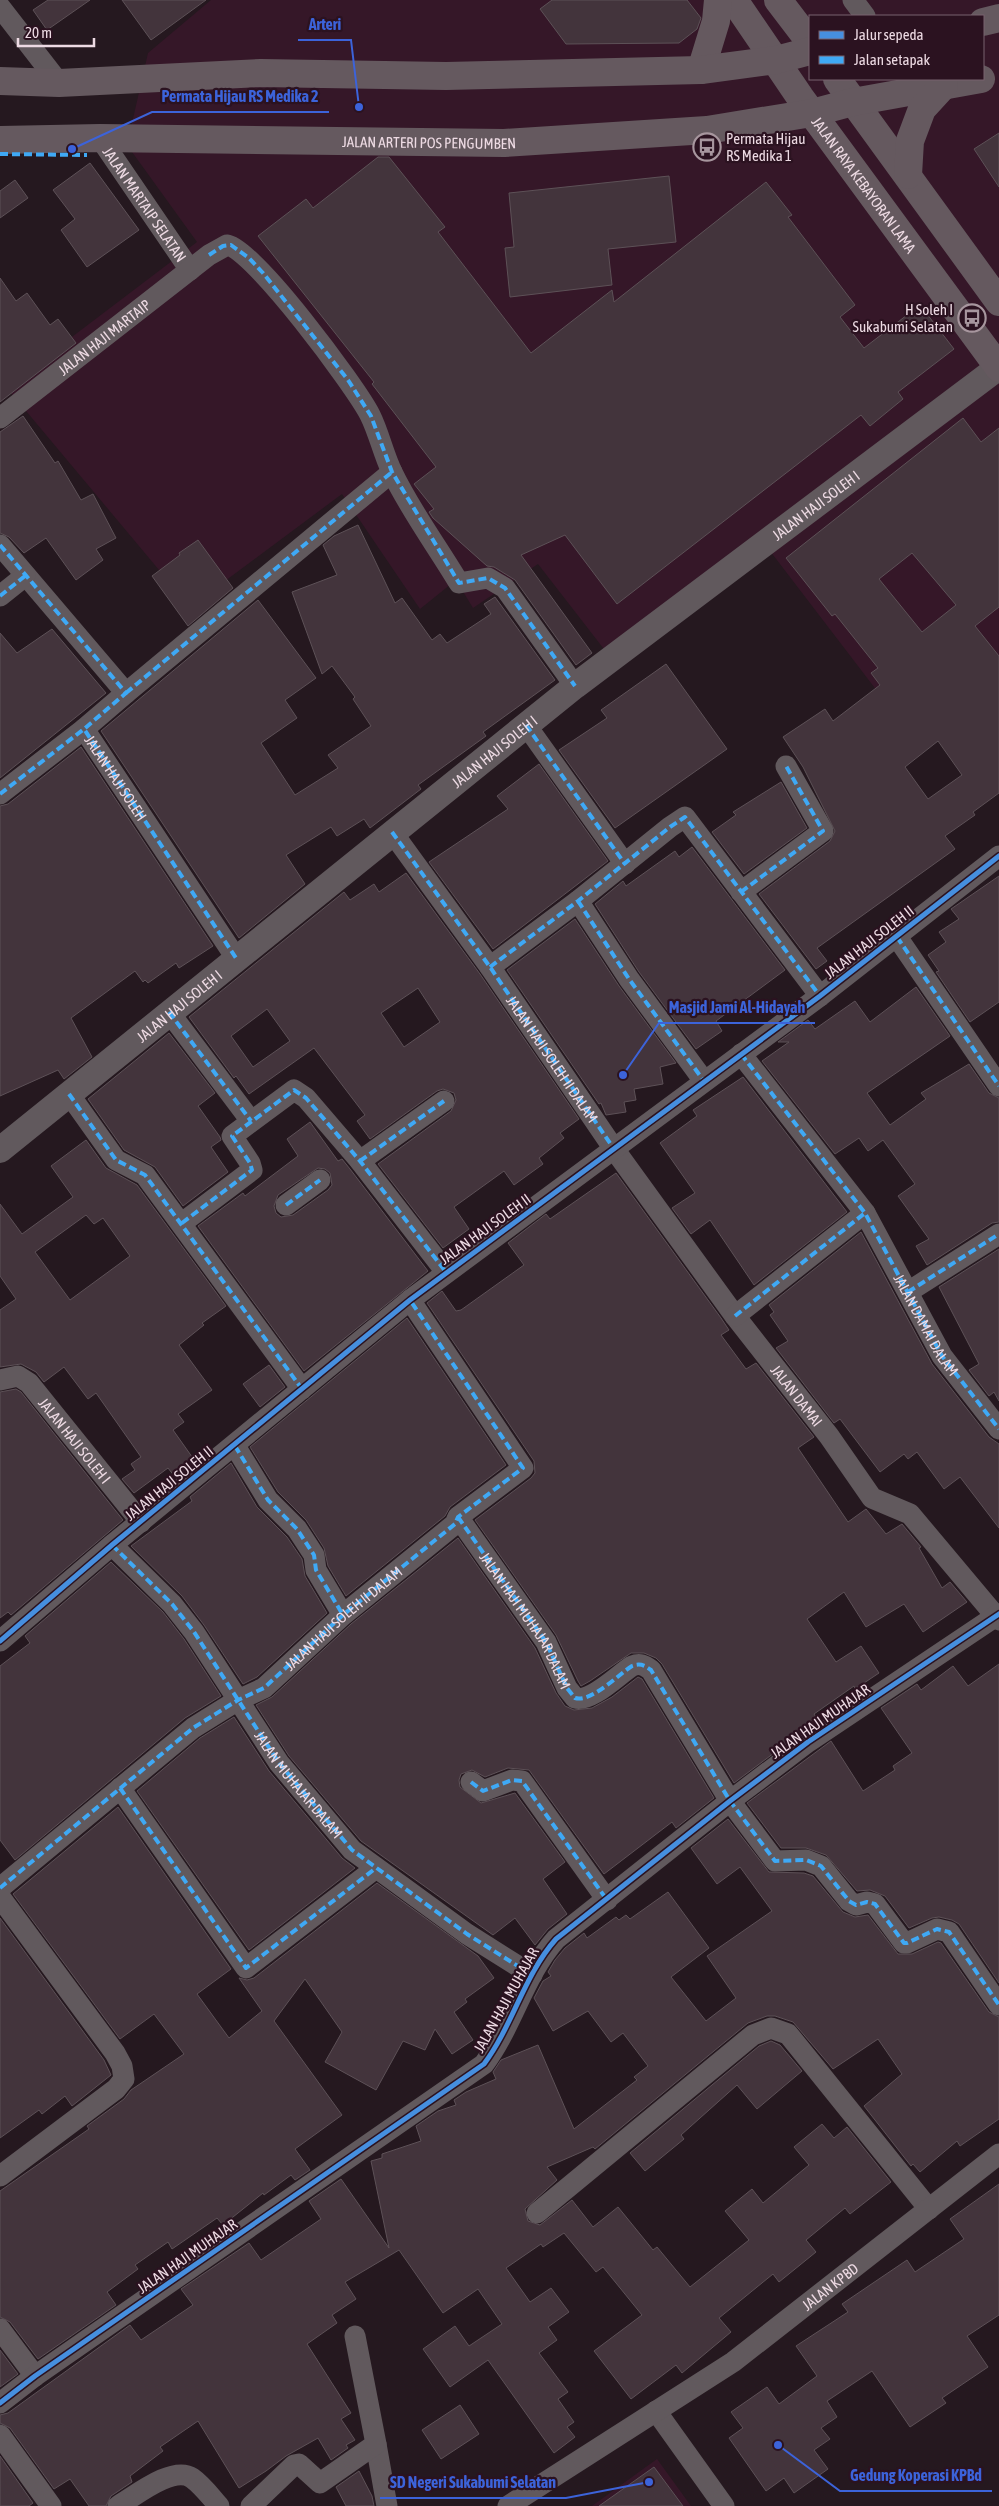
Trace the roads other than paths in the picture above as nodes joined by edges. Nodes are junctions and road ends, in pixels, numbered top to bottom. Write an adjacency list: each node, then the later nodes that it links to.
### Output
1 (718, 0): 12 (main road)
2 (734, 0): 11 (main road, JALAN RAYA KEBAYORAN LAMA)
3 (778, 0): 9 (main road)
4 (853, 0): 6 (street)
5 (0, 7): 18 (street)
6 (864, 15)
7 (999, 18): 8 (main road)
8 (984, 22)
9 (809, 41)
10 (809, 51): 11 (main road)
11 (776, 60): 12 (main road); 21 (main road, JALAN RAYA KEBAYORAN LAMA)
12 (702, 70): 18 (main road)
13 (999, 76): 14 (main road, JALAN ARTERI POS PENGUMBEN)
14 (984, 79)
15 (838, 80): 20 (main road)
16 (976, 80): 19 (main road, JALAN ARTERI POS PENGUMBEN)
17 (0, 81): 18 (main road)
18 (59, 83)
19 (944, 85): 20 (main road, JALAN ARTERI POS PENGUMBEN); 24 (main road)
20 (853, 102): 21 (main road, JALAN ARTERI POS PENGUMBEN); 24 (main road)
21 (812, 113): 22 (main road, JALAN ARTERI POS PENGUMBEN); 26 (main road, JALAN RAYA KEBAYORAN LAMA)
22 (100, 138): 23 (main road, JALAN ARTERI POS PENGUMBEN); 27 (street, JALAN MARTAIP SELATAN)
23 (0, 140)
24 (908, 175): 25 (main road)
25 (937, 216): 26 (main road); 28 (main road)
26 (905, 240): 29 (main road, JALAN RAYA KEBAYORAN LAMA)
27 (190, 270): 30 (street, JALAN HAJI MARTAIP); 31 (street, JALAN HAJI MARTAIP)
28 (999, 302)
29 (999, 368): 35 (street, JALAN HAJI SOLEH I)
30 (1, 415)
31 (392, 472): 35 (street); 36 (street, JALAN HAJI SOLEH)
32 (0, 545): 33 (street)
33 (25, 576): 34 (street); 36 (street)
34 (0, 596)
35 (574, 686): 37 (street, JALAN HAJI SOLEH I)
36 (126, 693): 38 (street, JALAN HAJI SOLEH)
37 (526, 725): 41 (street, JALAN HAJI SOLEH I); 43 (street)
38 (84, 729): 40 (street); 47 (street, JALAN HAJI SOLEH)
39 (786, 766): 44 (street)
40 (0, 794)
41 (392, 832): 47 (street, JALAN HAJI SOLEH I); 48 (street, JALAN HAJI SOLEH II DALAM)
42 (999, 856): 46 (street, JALAN HAJI SOLEH II)
43 (625, 864): 44 (street); 45 (street)
44 (741, 892): 49 (street)
45 (578, 902): 48 (street); 52 (street)
46 (897, 937): 49 (street, JALAN HAJI SOLEH II); 53 (street)
47 (236, 958): 50 (street, JALAN HAJI SOLEH I)
48 (490, 967): 57 (street, JALAN HAJI SOLEH II DALAM)
49 (820, 996): 51 (street, JALAN HAJI SOLEH II)
50 (170, 1012): 54 (street, JALAN HAJI SOLEH I); 56 (street)
51 (741, 1054): 52 (street, JALAN HAJI SOLEH II); 62 (street, JALAN DAMAI DALAM)
52 (704, 1081): 57 (street, JALAN HAJI SOLEH II)
53 (999, 1086)
54 (69, 1094): 58 (street, JALAN HAJI SOLEH I); 63 (street)
55 (444, 1101): 59 (street)
56 (250, 1121): 59 (street); 63 (street)
57 (614, 1149): 65 (street, JALAN HAJI SOLEH II); 68 (street, JALAN DAMAI)
58 (0, 1150)
59 (360, 1162): 65 (street)
60 (320, 1180): 61 (street)
61 (286, 1205)
62 (865, 1213): 66 (street, JALAN DAMAI DALAM); 68 (street)
63 (182, 1223): 70 (street)
64 (999, 1234): 66 (street)
65 (446, 1272): 67 (street, JALAN HAJI SOLEH II)
66 (908, 1292): 71 (street, JALAN DAMAI DALAM)
67 (410, 1300): 70 (street, JALAN HAJI SOLEH II); 73 (street, JALAN HAJI SOLEH II DALAM)
68 (735, 1316): 77 (street, JALAN DAMAI)
69 (0, 1380): 74 (street, JALAN HAJI SOLEH I)
70 (302, 1389): 72 (street, JALAN HAJI SOLEH II)
71 (999, 1429)
72 (235, 1446): 74 (street, JALAN HAJI SOLEH II); 76 (street)
73 (458, 1517): 76 (street, JALAN HAJI SOLEH II DALAM); 82 (street, JALAN HAJI MUHAJAR DALAM)
74 (141, 1522): 75 (street, JALAN HAJI SOLEH II)
75 (112, 1545): 78 (street, JALAN HAJI SOLEH II); 79 (street, JALAN MUHAJAR DALAM)
76 (343, 1615): 79 (street, JALAN HAJI SOLEH II DALAM)
77 (998, 1617): 82 (street, JALAN HAJI MUHAJAR)
78 (0, 1641)
79 (238, 1700): 81 (street, JALAN HAJI SOLEH II DALAM); 83 (street, JALAN MUHAJAR DALAM)
80 (471, 1782): 86 (street)
81 (120, 1788): 83 (street); 84 (street, JALAN HAJI SOLEH II DALAM)
82 (730, 1801): 86 (street, JALAN HAJI MUHAJAR); 88 (street)
83 (376, 1868): 87 (street, JALAN MUHAJAR DALAM)
84 (0, 1888)
85 (0, 1897): 90 (street)
86 (607, 1900): 87 (street, JALAN HAJI MUHAJAR)
87 (532, 1975): 95 (street, JALAN HAJI MUHAJAR)
88 (999, 2005)
89 (999, 2154): 91 (street, JALAN KPBD)
90 (0, 2176)
91 (929, 2209): 92 (street); 97 (street, JALAN KPBD)
92 (538, 2213)
93 (0, 2329): 95 (street)
94 (355, 2336): 99 (street)
95 (35, 2376): 96 (street, JALAN HAJI MUHAJAR)
96 (0, 2403)
97 (656, 2411): 105 (street, JALAN KPBD); 106 (street)
98 (0, 2435): 100 (street)
99 (376, 2444): 103 (street); 104 (street)
100 (51, 2506)
101 (118, 2506): 102 (street)
102 (219, 2506)
103 (251, 2506)
104 (387, 2506)
105 (508, 2506)
106 (724, 2506)

